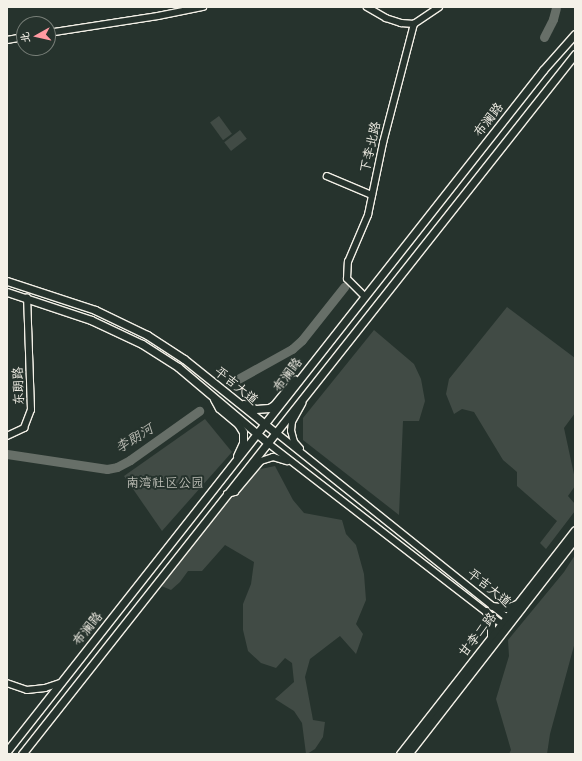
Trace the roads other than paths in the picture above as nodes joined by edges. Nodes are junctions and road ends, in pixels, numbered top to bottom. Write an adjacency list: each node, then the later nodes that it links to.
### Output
1 (203, 7): 5 (street)
2 (367, 7): 4 (street)
3 (439, 7): 4 (street)
4 (414, 24): 9 (street, 下李北路)
5 (56, 32)
6 (575, 34): 12 (main road, 布澜路)
7 (575, 54): 16 (main road, 布澜路)
8 (327, 176): 9 (street)
9 (372, 195): 12 (street, 下李北路)
10 (7, 281): 15 (main road, 平吉大道)
11 (7, 292): 13 (main road, 平吉大道)
12 (365, 297): 14 (main road, 布澜路)
13 (27, 298): 17 (main road, 平吉大道); 21 (street, 东朗路)
14 (308, 369): 15 (main road); 18 (main road, 布澜路)
15 (224, 391): 18 (main road, 平吉大道)
16 (305, 395): 19 (main road, 布澜路); 23 (street)
17 (212, 396): 20 (main road, 平吉大道); 25 (main road)
18 (266, 425): 19 (main road, 平吉大道); 20 (main road, 布澜路)
19 (276, 433): 22 (main road, 布澜路); 23 (street, 平吉大道)
20 (258, 435): 22 (main road, 平吉大道); 25 (main road, 布澜路)
21 (7, 436)
22 (268, 443): 24 (street, 平吉大道); 26 (main road, 布澜路)
23 (316, 465): 30 (street, 平吉大道)
24 (302, 469): 26 (street); 30 (street, 平吉大道)
25 (229, 472): 34 (main road, 布澜路)
26 (228, 494): 36 (main road, 布澜路)
27 (575, 530): 29 (main road, 甘李二路)
28 (575, 539): 31 (main road, 甘李二路)
29 (519, 602): 30 (main road); 31 (main road, 甘李二路)
30 (489, 609): 31 (street, 平吉大道); 32 (main road)
31 (506, 622): 32 (main road, 甘李二路); 38 (main road, 甘李二路)
32 (490, 639): 37 (main road, 甘李二路)
33 (7, 683): 34 (street)
34 (60, 683): 35 (main road, 布澜路)
35 (7, 751)
36 (22, 754)
37 (400, 754)
38 (408, 754)

